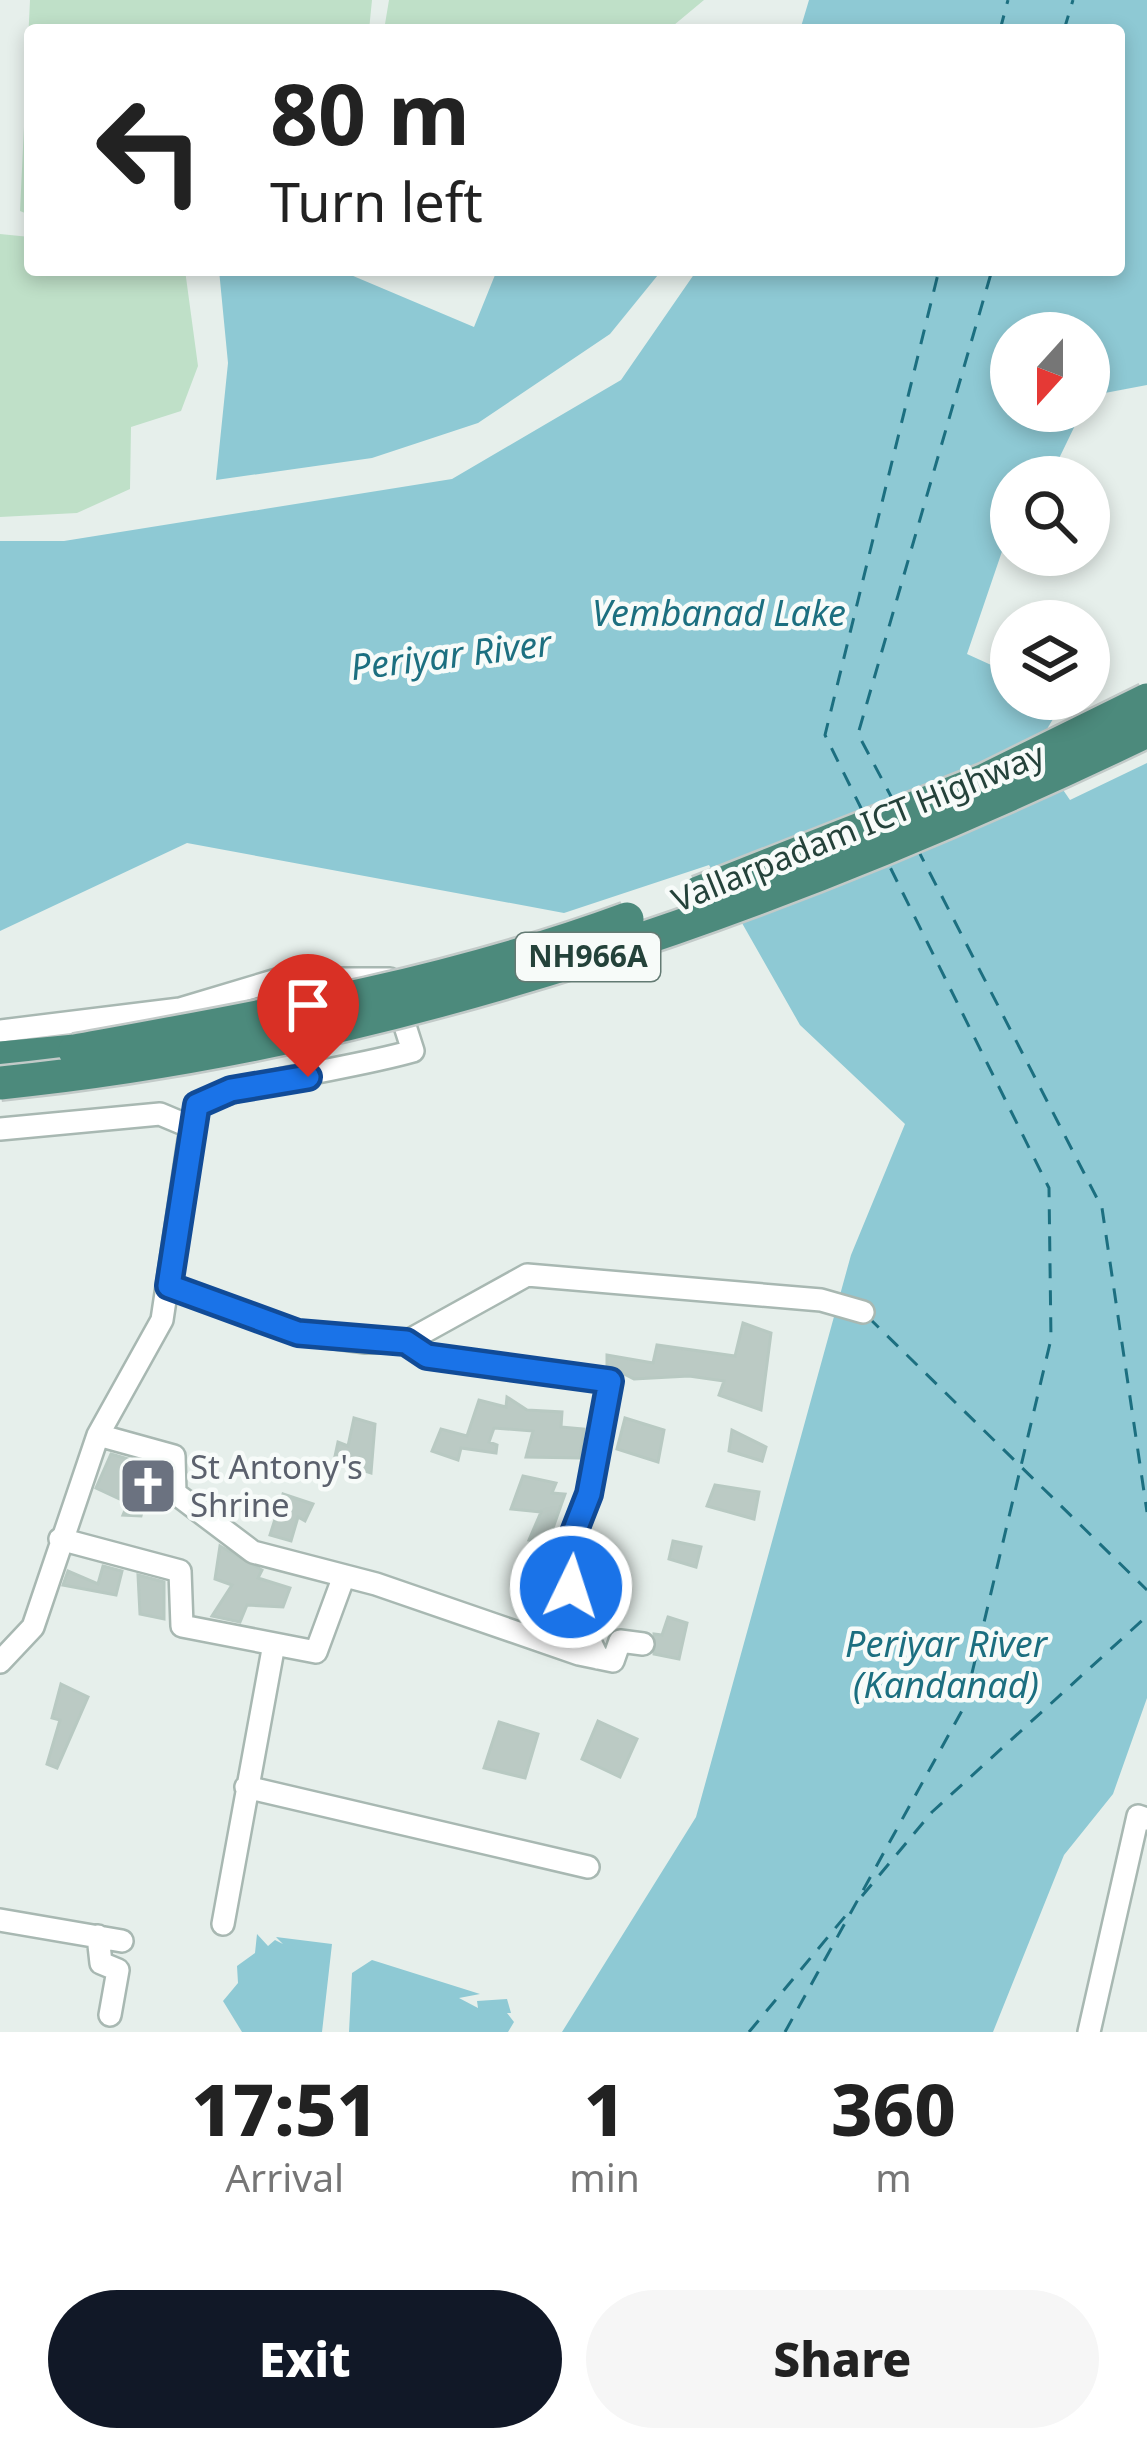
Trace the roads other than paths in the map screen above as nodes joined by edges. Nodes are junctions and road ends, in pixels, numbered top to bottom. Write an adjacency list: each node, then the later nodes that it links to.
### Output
1 (1147, 700): 5 (highway, Vallarpadam ICT Highway / NH966A, bridge)
2 (1147, 731): 6 (highway, Vallarpadam ICT Highway / NH966A, bridge)
3 (212, 999): 4 (street); 7 (street); 7 (street)
4 (0, 1031)
5 (0, 1058)
6 (0, 1083)
7 (216, 1097): 8 (street)
8 (191, 1127): 9 (street); 10 (street)
9 (0, 1130)
10 (169, 1286): 12 (street); 13 (street)
11 (863, 1312): 12 (street)
12 (406, 1342): 18 (street)
13 (98, 1435): 14 (street); 15 (street)
14 (60, 1539): 16 (street); 19 (street)
15 (344, 1576): 16 (street); 18 (street)
16 (274, 1644): 20 (street)
17 (643, 1644): 18 (street)
18 (598, 1658)
19 (0, 1662)
20 (246, 1787): 22 (street); 24 (street)
21 (1147, 1819): 28 (street)
22 (588, 1867)
23 (0, 1920): 25 (street)
24 (223, 1924)
25 (98, 1936): 26 (street); 27 (street)
26 (122, 1941)
27 (110, 2015)
28 (1089, 2032)

